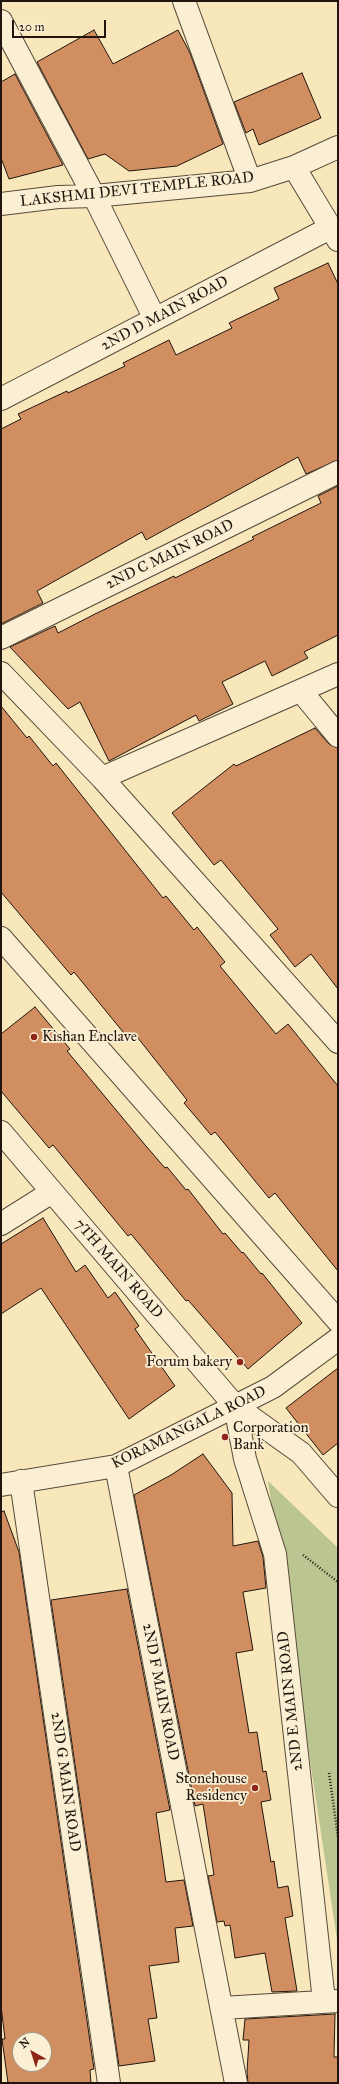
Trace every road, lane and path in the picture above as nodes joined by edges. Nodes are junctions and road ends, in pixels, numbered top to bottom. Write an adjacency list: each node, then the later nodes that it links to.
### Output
1 (184, 1): 5 (street)
2 (1, 21): 6 (street)
3 (338, 146): 4 (street, LAKSHMI DEVI TEMPLE ROAD)
4 (294, 167): 5 (street, LAKSHMI DEVI TEMPLE ROAD); 8 (street)
5 (250, 181): 6 (street, LAKSHMI DEVI TEMPLE ROAD)
6 (94, 196): 7 (street, LAKSHMI DEVI TEMPLE ROAD); 9 (street)
7 (1, 204)
8 (334, 234): 9 (street, 2ND D MAIN ROAD)
9 (155, 319): 10 (street, 2ND D MAIN ROAD)
10 (1, 399)
11 (338, 472): 12 (street, 2ND C MAIN ROAD)
12 (1, 638)
13 (1, 673): 17 (street)
14 (338, 674): 15 (street)
15 (301, 691): 16 (street); 17 (street)
16 (338, 736)
17 (102, 778): 19 (street)
18 (1, 938): 23 (street)
19 (338, 1042)
20 (1, 1132): 21 (street, 7TH MAIN ROAD)
21 (52, 1192): 22 (street); 25 (street, 7TH MAIN ROAD)
22 (1, 1224)
23 (338, 1321)
24 (338, 1339): 25 (street, KORAMANGALA ROAD)
25 (236, 1406): 26 (street, KORAMANGALA ROAD); 28 (street); 31 (street, 2ND E MAIN ROAD)
26 (116, 1466): 27 (street, KORAMANGALA ROAD); 32 (street, 2ND F MAIN ROAD)
27 (11, 1483): 33 (street, 2ND G MAIN ROAD)
28 (338, 1496)
29 (298, 1550): 30 (path)
30 (338, 1582)
31 (331, 2001): 32 (street)
32 (222, 2008): 34 (street, 2ND F MAIN ROAD)
33 (109, 2083)
34 (236, 2083)

